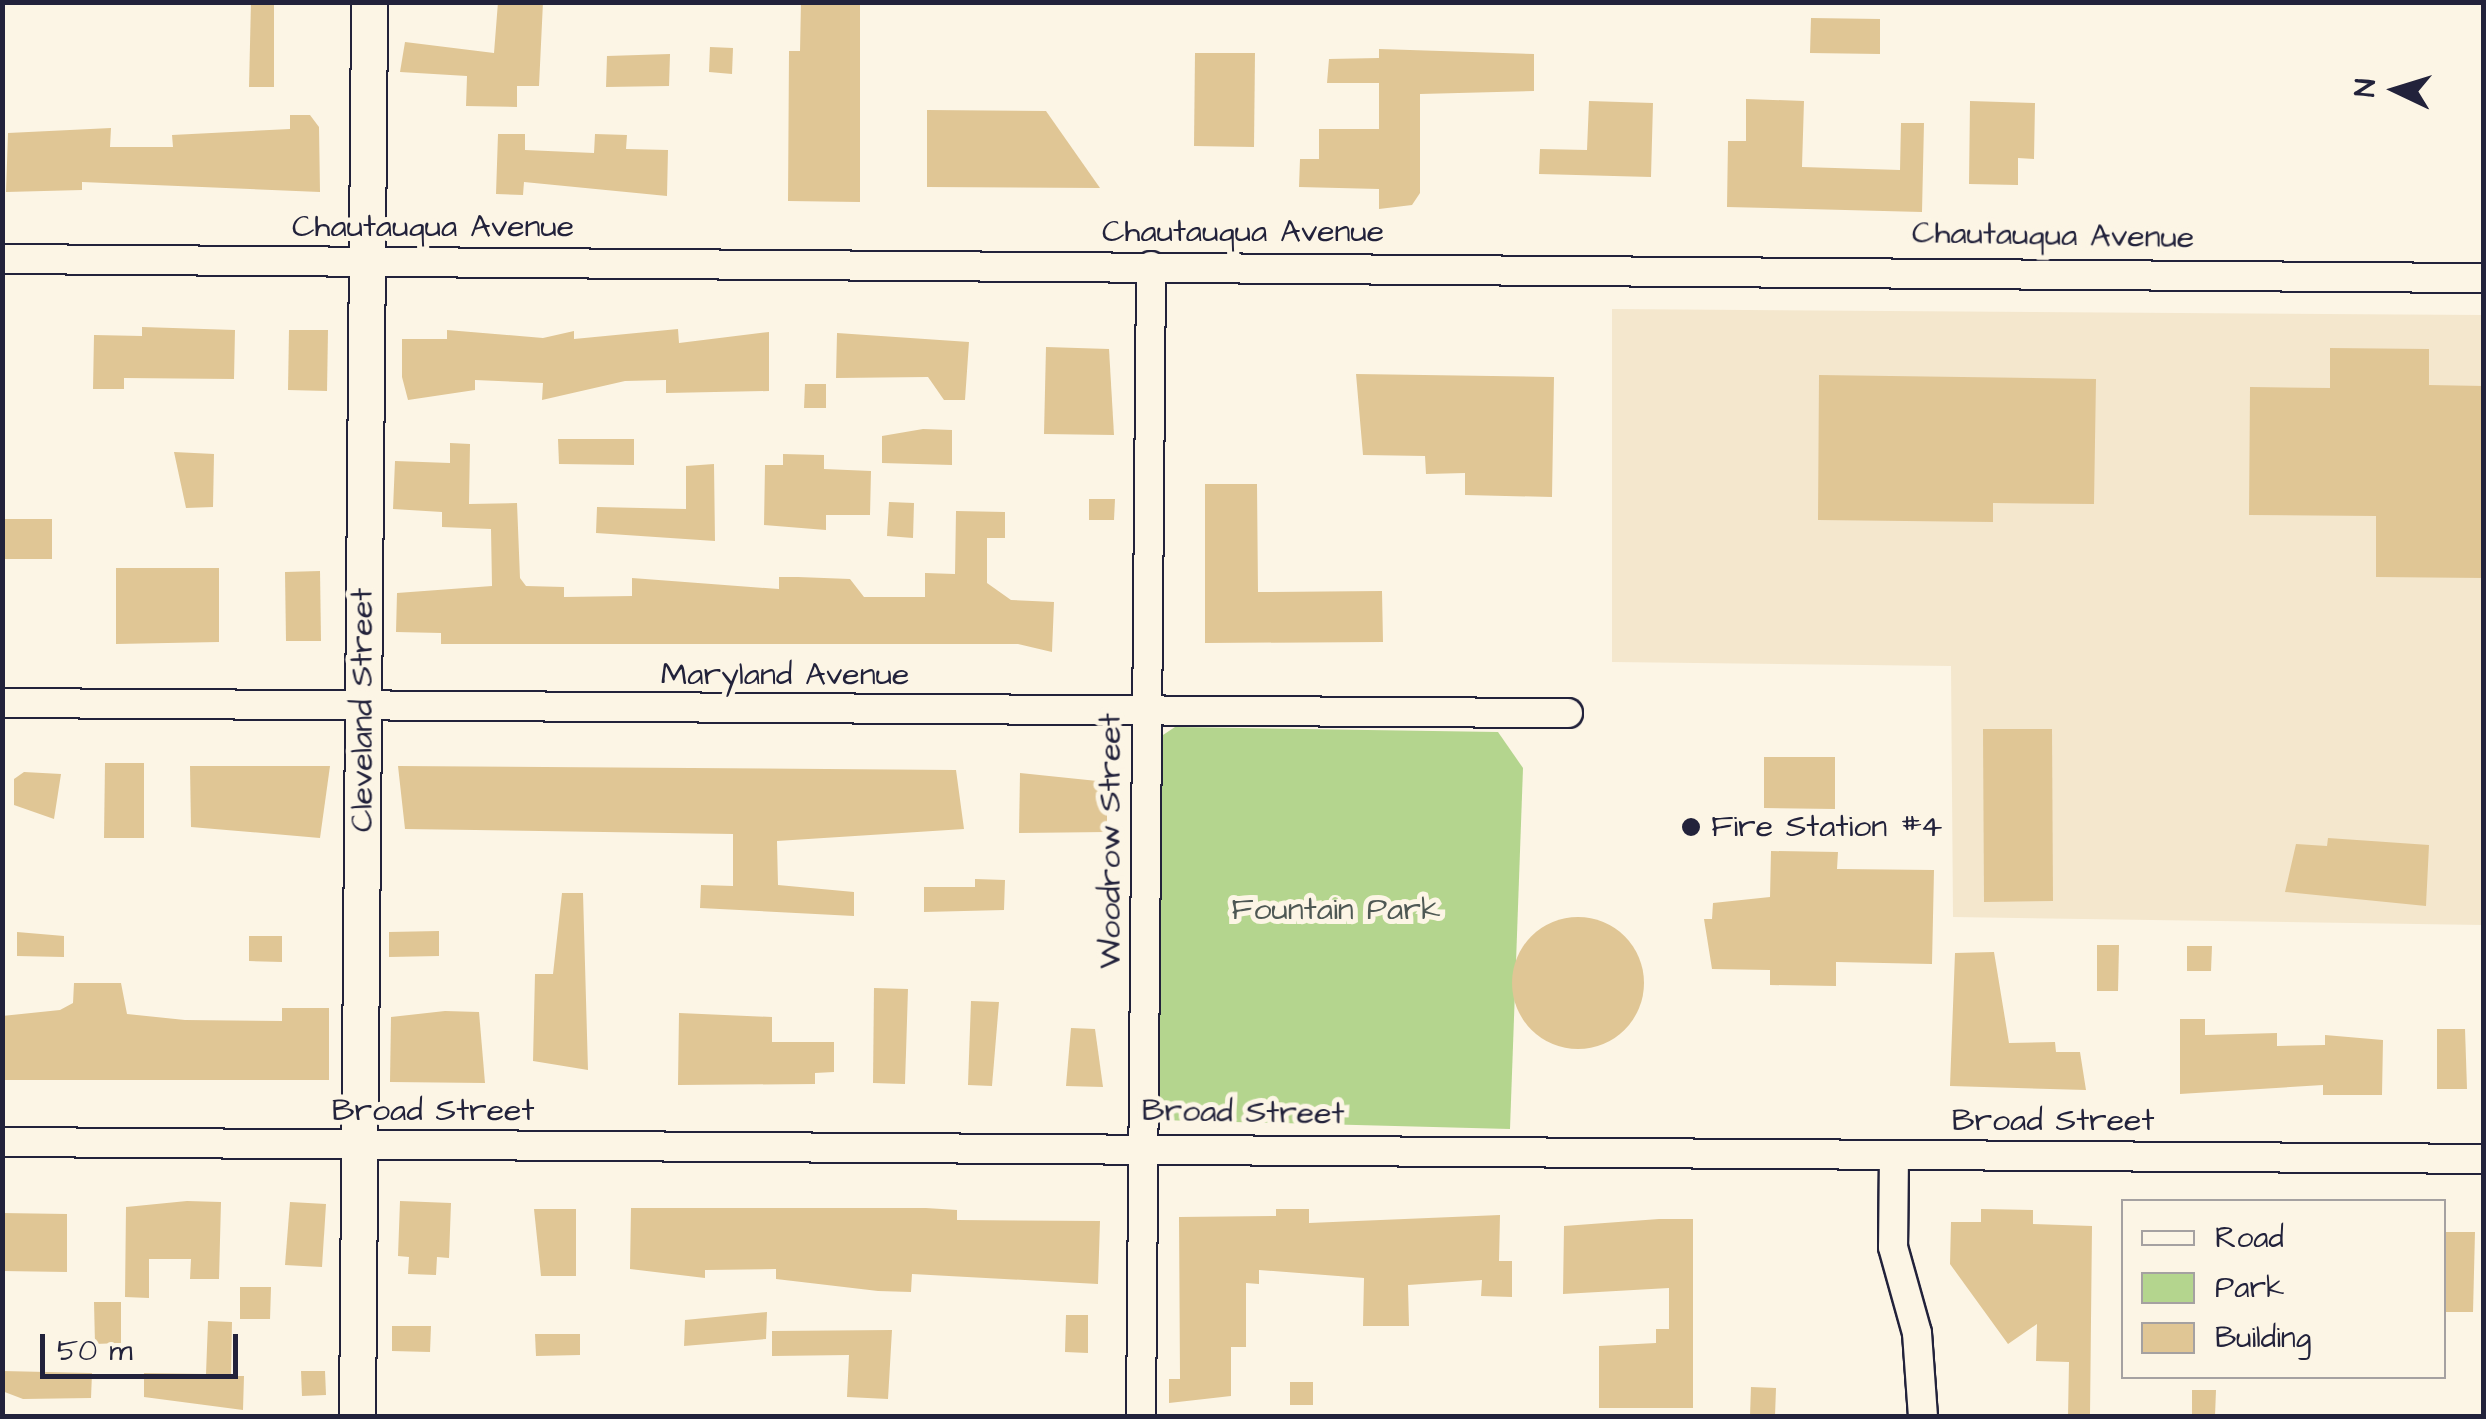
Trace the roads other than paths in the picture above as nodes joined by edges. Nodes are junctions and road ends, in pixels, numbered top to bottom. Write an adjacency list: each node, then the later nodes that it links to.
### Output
1 (369, 2): 3 (street, Cleveland Street)
2 (2, 259): 3 (street, Chautauqua Avenue)
3 (367, 262): 4 (street, Chautauqua Avenue); 7 (street, Cleveland Street)
4 (1151, 266): 5 (street, Chautauqua Avenue); 9 (street, Woodrow Street)
5 (2484, 278)
6 (2, 703): 7 (street, Maryland Avenue)
7 (363, 706): 9 (street, Maryland Avenue); 11 (street, Cleveland Street)
8 (1568, 712): 9 (street, Maryland Avenue)
9 (1147, 713): 12 (street, Woodrow Street)
10 (2, 1142): 11 (street, Broad Street)
11 (360, 1146): 12 (street, Broad Street); 15 (street, Cleveland Street)
12 (1144, 1147): 13 (street, Broad Street); 16 (street, Woodrow Street)
13 (1894, 1155): 14 (street, Broad Street); 17 (street)
14 (2484, 1158)
15 (357, 1416)
16 (1142, 1416)
17 (1923, 1416)

